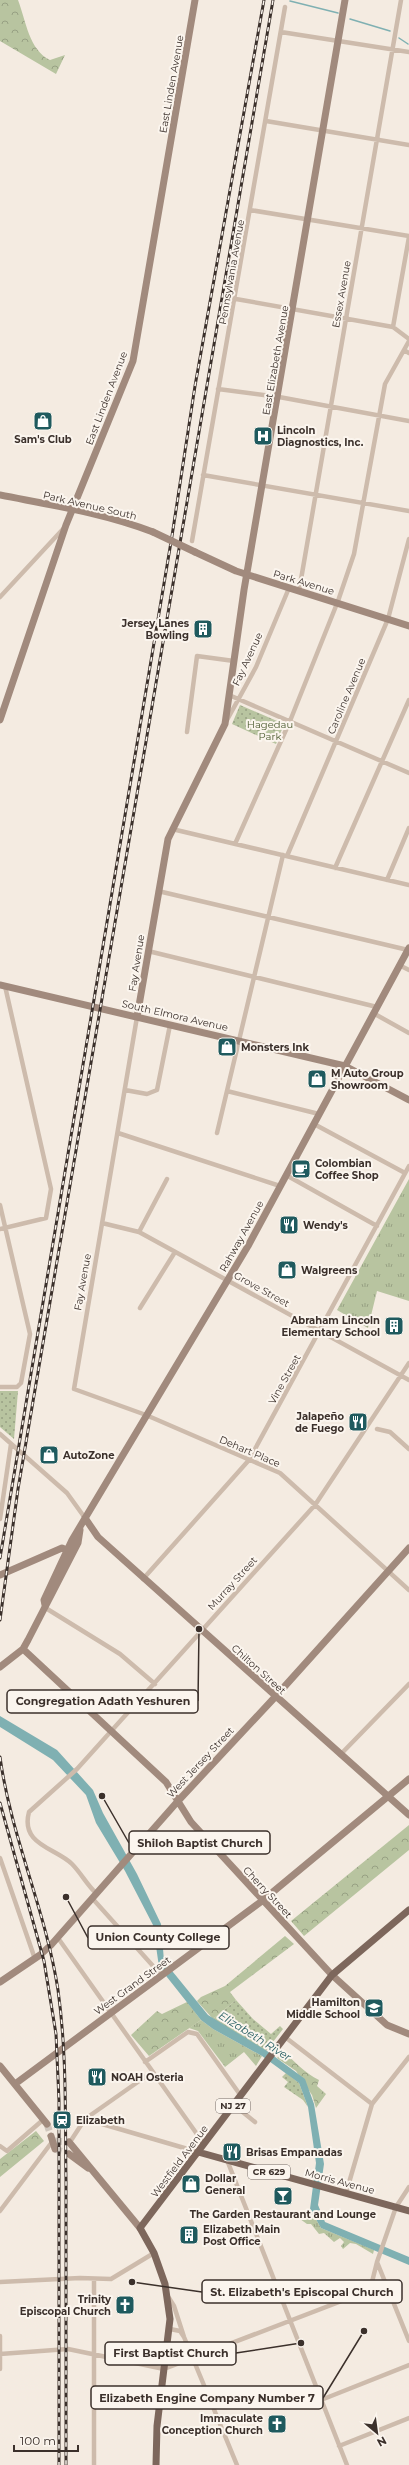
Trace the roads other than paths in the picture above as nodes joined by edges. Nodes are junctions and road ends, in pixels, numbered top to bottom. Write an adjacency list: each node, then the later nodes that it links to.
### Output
1 (195, 0): 34 (street, East Linden Avenue)
2 (346, 0): 6 (street, East Elizabeth Avenue)
3 (400, 0): 7 (street, Essex Avenue)
4 (285, 7): 5 (street, Pennsylvania Avenue)
5 (281, 32): 6 (street); 9 (street, Pennsylvania Avenue)
6 (339, 40): 7 (street); 10 (street, East Elizabeth Avenue)
7 (392, 50): 8 (street); 11 (street, Essex Avenue)
8 (409, 52)
9 (266, 121): 10 (street); 13 (street, Pennsylvania Avenue)
10 (323, 129): 11 (street); 14 (street, East Elizabeth Avenue)
11 (376, 141): 12 (street); 15 (street, Essex Avenue)
12 (409, 145)
13 (250, 210): 14 (street); 17 (street, Pennsylvania Avenue)
14 (308, 220): 15 (street); 18 (street, East Elizabeth Avenue)
15 (361, 229): 16 (street); 19 (street, Essex Avenue)
16 (409, 237): 20 (street)
17 (236, 299): 18 (street); 24 (street, Pennsylvania Avenue)
18 (294, 309): 19 (street); 25 (street, East Elizabeth Avenue)
19 (346, 318): 20 (street); 26 (street, Essex Avenue)
20 (393, 327): 21 (street)
21 (409, 340): 22 (street)
22 (404, 350): 23 (street); 27 (street)
23 (409, 353)
24 (218, 389): 25 (street); 29 (street, Pennsylvania Avenue)
25 (277, 397): 26 (street); 30 (street, East Elizabeth Avenue)
26 (331, 406): 27 (street); 32 (street, Essex Avenue)
27 (379, 415): 28 (street); 33 (street)
28 (409, 421)
29 (203, 475): 30 (street); 38 (street, Pennsylvania Avenue)
30 (264, 487): 32 (street); 40 (street, East Elizabeth Avenue)
31 (0, 495): 34 (street, Park Avenue South)
32 (316, 496): 33 (street); 42 (street, Essex Avenue)
33 (363, 503): 35 (street); 44 (street)
34 (73, 509): 36 (street, East Linden Avenue); 39 (street, Park Avenue South, bridge)
35 (409, 511)
36 (66, 525): 43 (street); 51 (street, East Linden Avenue)
37 (409, 539): 45 (street, Caroline Avenue)
38 (192, 541)
39 (195, 552): 40 (street, Park Avenue)
40 (248, 574): 41 (street, Park Avenue); 47 (street, East Elizabeth Avenue)
41 (289, 588): 42 (street, Park Avenue); 49 (street, Fay Avenue)
42 (299, 591): 44 (street, Park Avenue)
43 (0, 597)
44 (337, 602): 45 (street, Park Avenue); 52 (street)
45 (388, 619): 46 (street, Park Avenue); 55 (street, Caroline Avenue)
46 (409, 626)
47 (234, 660): 48 (street, East Elizabeth Avenue); 54 (street)
48 (229, 695): 49 (street); 53 (street, East Elizabeth Avenue)
49 (239, 700): 52 (street); 53 (street, Fay Avenue)
50 (409, 700): 56 (street)
51 (0, 720)
52 (290, 721): 55 (street); 60 (street)
53 (225, 724): 59 (street, Fay Avenue)
54 (186, 732)
55 (336, 742): 56 (street); 61 (street, Caroline Avenue)
56 (383, 762): 57 (street); 62 (street)
57 (409, 773)
58 (409, 828): 63 (street)
59 (172, 829): 60 (street); 65 (street, Fay Avenue)
60 (235, 844): 61 (street)
61 (285, 856): 62 (street); 66 (street, Caroline Avenue)
62 (335, 868): 63 (street)
63 (387, 880): 64 (street)
64 (409, 885)
65 (158, 891): 66 (street); 68 (street, Fay Avenue)
66 (269, 916): 67 (street); 71 (street, Caroline Avenue)
67 (408, 949): 69 (street, Rahway Avenue)
68 (148, 951): 71 (street); 74 (street, Fay Avenue)
69 (399, 965): 70 (street); 73 (street, Rahway Avenue)
70 (409, 970)
71 (254, 977): 73 (street); 77 (street, Caroline Avenue)
72 (3, 985): 74 (street, South Elmora Avenue); 94 (street)
73 (375, 1010): 76 (street); 78 (street, Rahway Avenue)
74 (137, 1017): 75 (street, South Elmora Avenue); 79 (street, Fay Avenue)
75 (170, 1025): 77 (street, South Elmora Avenue); 79 (street)
76 (409, 1033)
77 (241, 1041): 78 (street, South Elmora Avenue); 80 (street, Caroline Avenue)
78 (345, 1066): 81 (street, South Elmora Avenue); 82 (street, Rahway Avenue)
79 (125, 1090): 84 (street, Fay Avenue)
80 (227, 1091): 82 (street); 85 (street, Caroline Avenue)
81 (409, 1100)
82 (319, 1114): 83 (street, Rahway Avenue)
83 (314, 1124): 87 (street); 88 (street, Rahway Avenue)
84 (118, 1133): 90 (street); 92 (street, Fay Avenue)
85 (218, 1133)
86 (409, 1166): 87 (street, Vine Street)
87 (405, 1174): 93 (street, Vine Street)
88 (286, 1175): 90 (street, Rahway Avenue); 93 (street)
89 (167, 1179): 95 (street)
90 (280, 1186): 97 (street, Rahway Avenue)
91 (0, 1205): 94 (street)
92 (102, 1223): 95 (street, Grove Street); 104 (street, Fay Avenue)
93 (377, 1226): 99 (street, Vine Street)
94 (2, 1228): 103 (street)
95 (139, 1232): 96 (street, Grove Street)
96 (175, 1252): 97 (street, Grove Street); 98 (street)
97 (228, 1280): 99 (street, Grove Street); 105 (street, Rahway Avenue)
98 (140, 1308)
99 (320, 1332): 101 (street, Grove Street); 110 (street, Vine Street)
100 (409, 1363): 101 (street, Murray Street)
101 (402, 1376): 102 (street, Grove Street); 111 (street, Murray Street)
102 (409, 1380)
103 (0, 1387)
104 (74, 1389): 105 (street, Dehart Place)
105 (146, 1415): 110 (street, Dehart Place); 112 (street, Rahway Avenue)
106 (377, 1429): 109 (street)
107 (0, 1434): 108 (street)
108 (12, 1444): 112 (street); 113 (street)
109 (409, 1449)
110 (249, 1460): 111 (street, Dehart Place); 121 (street, Vine Street)
111 (314, 1505): 118 (street, Dehart Place); 124 (street, Murray Street)
112 (85, 1518): 114 (street, Rahway Avenue); 115 (street, Chilton Street)
113 (0, 1519)
114 (80, 1529): 115 (street, Chilton Street); 117 (street, Rahway Avenue); 119 (street, Rahway Avenue)
115 (97, 1537): 121 (street, Chilton Street)
116 (409, 1548): 118 (street, West Jersey Street)
117 (66, 1550): 119 (street); 120 (street); 123 (street, Rahway Avenue)
118 (388, 1571): 122 (street, Dehart Place); 129 (street, West Jersey Street)
119 (63, 1574): 123 (street, Rahway Avenue)
120 (0, 1575)
121 (144, 1579): 124 (street, Chilton Street)
122 (409, 1590)
123 (44, 1606): 125 (street, Rahway Avenue); 127 (street)
124 (202, 1631): 127 (street, Murray Street); 129 (street, Chilton Street)
125 (23, 1648): 126 (street, Rahway Avenue); 130 (street, Cherry Street)
126 (0, 1667)
127 (155, 1684): 130 (street, Murray Street)
128 (409, 1684): 131 (street)
129 (276, 1696): 131 (street, Chilton Street); 134 (street, West Jersey Street)
130 (111, 1732): 134 (street, Cherry Street); 137 (street, Murray Street)
131 (340, 1755): 133 (street, Chilton Street)
132 (409, 1779): 133 (street, West Grand Street)
133 (387, 1797): 135 (street, Chilton Street); 138 (street, West Grand Street)
134 (178, 1801): 137 (street, West Jersey Street); 138 (street, Cherry Street)
135 (409, 1815)
136 (0, 1858): 141 (street)
137 (94, 1896): 140 (street, West Jersey Street); 142 (street)
138 (262, 1901): 142 (street, West Grand Street); 143 (street, Cherry Street)
139 (409, 1910): 143 (main road, Westfield Avenue / NJ 27)
140 (58, 1938): 141 (street, West Jersey Street); 145 (street)
141 (35, 1959): 144 (street, West Jersey Street)
142 (163, 1975): 145 (street, West Grand Street)
143 (332, 1975): 146 (street, Cherry Street); 147 (main road, Westfield Avenue / NJ 27)
144 (0, 1982)
145 (111, 2014): 149 (street); 152 (street, West Grand Street)
146 (409, 2034)
147 (285, 2037): 153 (main road, Westfield Avenue / NJ 27); 154 (street)
148 (409, 2057): 154 (street)
149 (145, 2062): 151 (street); 153 (street)
150 (0, 2067): 152 (street)
151 (152, 2072): 156 (street); 161 (street)
152 (15, 2084): 157 (street)
153 (241, 2096): 155 (main road, Westfield Avenue / NJ 27)
154 (372, 2104): 168 (street)
155 (234, 2105): 158 (street); 161 (main road, Westfield Avenue / NJ 27)
156 (85, 2119): 160 (street); 163 (street, Morris Avenue)
157 (46, 2122): 162 (street)
158 (255, 2122)
159 (53, 2142): 170 (street)
160 (69, 2142): 166 (street)
161 (204, 2144): 163 (main road, Westfield Avenue / NJ 27)
162 (0, 2146)
163 (198, 2152): 165 (main road, Morris Avenue / CR 629); 172 (main road, Westfield Avenue / NJ 27)
164 (69, 2154): 166 (street)
165 (227, 2160): 168 (main road, Morris Avenue / CR 629); 180 (street)
166 (90, 2169): 172 (street)
167 (409, 2188): 169 (street)
168 (346, 2193): 169 (main road, Morris Avenue / CR 629)
169 (396, 2207): 171 (main road, Morris Avenue / CR 629); 174 (street)
170 (0, 2211)
171 (409, 2211)
172 (140, 2228): 173 (main road)
173 (154, 2253): 175 (street); 179 (main road)
174 (377, 2262): 177 (street); 178 (street)
175 (94, 2279): 176 (street); 186 (street)
176 (0, 2282)
177 (386, 2284): 178 (street); 184 (street)
178 (370, 2287): 180 (street)
179 (169, 2298): 181 (main road); 183 (street)
180 (289, 2320): 187 (street); 191 (street)
181 (170, 2329): 183 (street); 190 (main road)
182 (0, 2336): 185 (street)
183 (184, 2336): 187 (street)
184 (409, 2341)
185 (0, 2354): 186 (street); 189 (street)
186 (94, 2356): 190 (street); 194 (street)
187 (193, 2358): 190 (street); 196 (street)
188 (409, 2365): 191 (street)
189 (0, 2369)
190 (165, 2369): 195 (main road)
191 (321, 2400): 193 (street)
192 (409, 2418): 193 (street)
193 (339, 2446): 197 (street)
194 (94, 2465)
195 (156, 2465)
196 (237, 2465)
197 (347, 2465)

